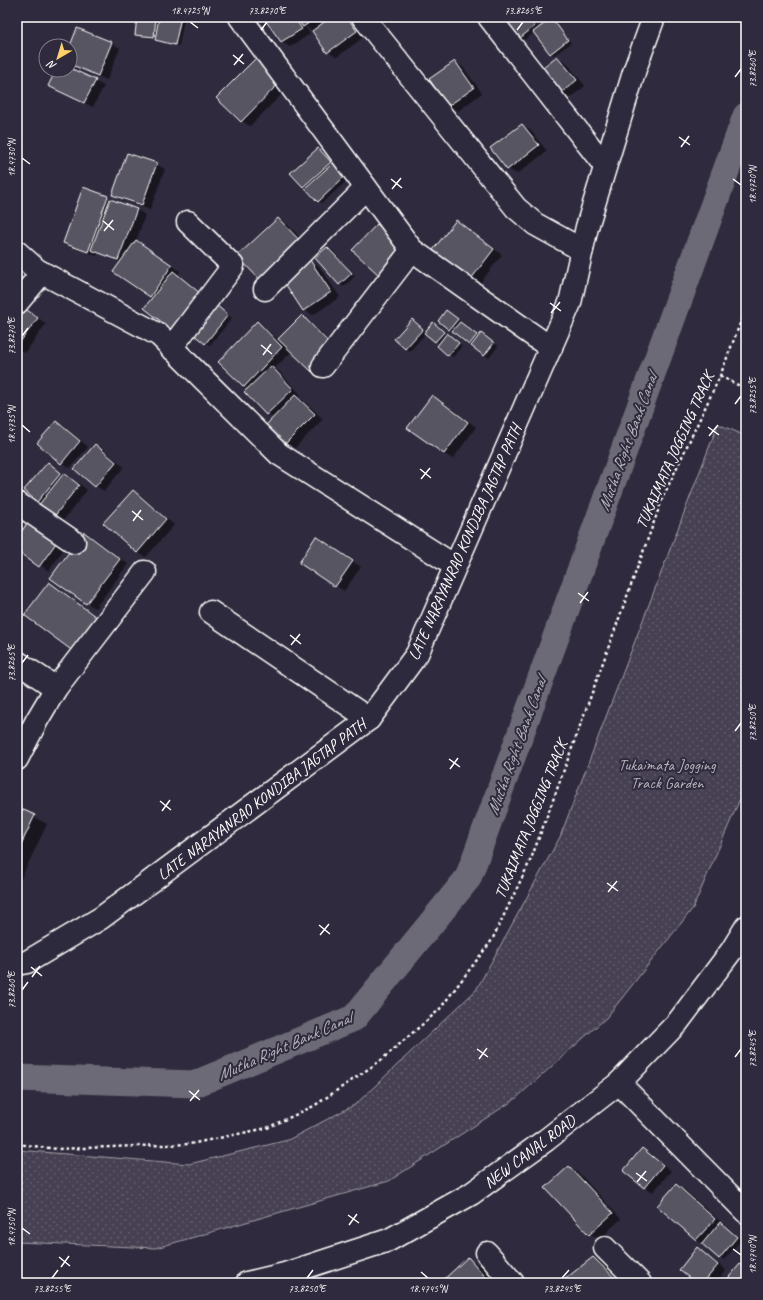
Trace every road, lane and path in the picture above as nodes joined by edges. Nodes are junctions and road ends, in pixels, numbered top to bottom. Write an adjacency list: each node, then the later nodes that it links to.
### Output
1 (240, 17): 6 (street)
2 (363, 17): 9 (street)
3 (489, 17): 5 (street)
4 (654, 17): 5 (street, LATE NARAYANRAO KONDIBA JAGTAP PATH)
5 (605, 166): 9 (street, LATE NARAYANRAO KONDIBA JAGTAP PATH)
6 (366, 188): 8 (street); 12 (street)
7 (188, 222): 15 (street)
8 (412, 250): 16 (street); 17 (street)
9 (582, 250): 16 (street, LATE NARAYANRAO KONDIBA JAGTAP PATH)
10 (17, 252): 11 (street)
11 (42, 273): 13 (street); 15 (street)
12 (265, 289)
13 (17, 303)
14 (746, 308): 18 (path, TUKAIMATA JOGGING TRACK)
15 (171, 348): 22 (street)
16 (551, 348): 22 (street, LATE NARAYANRAO KONDIBA JAGTAP PATH)
17 (323, 366)
18 (720, 376): 19 (path); 32 (path, TUKAIMATA JOGGING TRACK)
19 (746, 389)
20 (17, 503): 21 (street)
21 (74, 542)
22 (455, 566): 27 (street, LATE NARAYANRAO KONDIBA JAGTAP PATH)
23 (145, 572): 26 (street)
24 (211, 612): 27 (street)
25 (17, 662): 26 (street)
26 (56, 688): 28 (street)
27 (369, 719): 30 (street, LATE NARAYANRAO KONDIBA JAGTAP PATH)
28 (17, 759)
29 (746, 927): 31 (street, NEW CANAL ROAD)
30 (17, 964)
31 (619, 1083): 33 (street); 36 (street, NEW CANAL ROAD)
32 (17, 1144)
33 (746, 1212)
34 (604, 1248): 38 (street)
35 (487, 1253): 37 (street)
36 (247, 1283)
37 (513, 1283)
38 (640, 1283)

